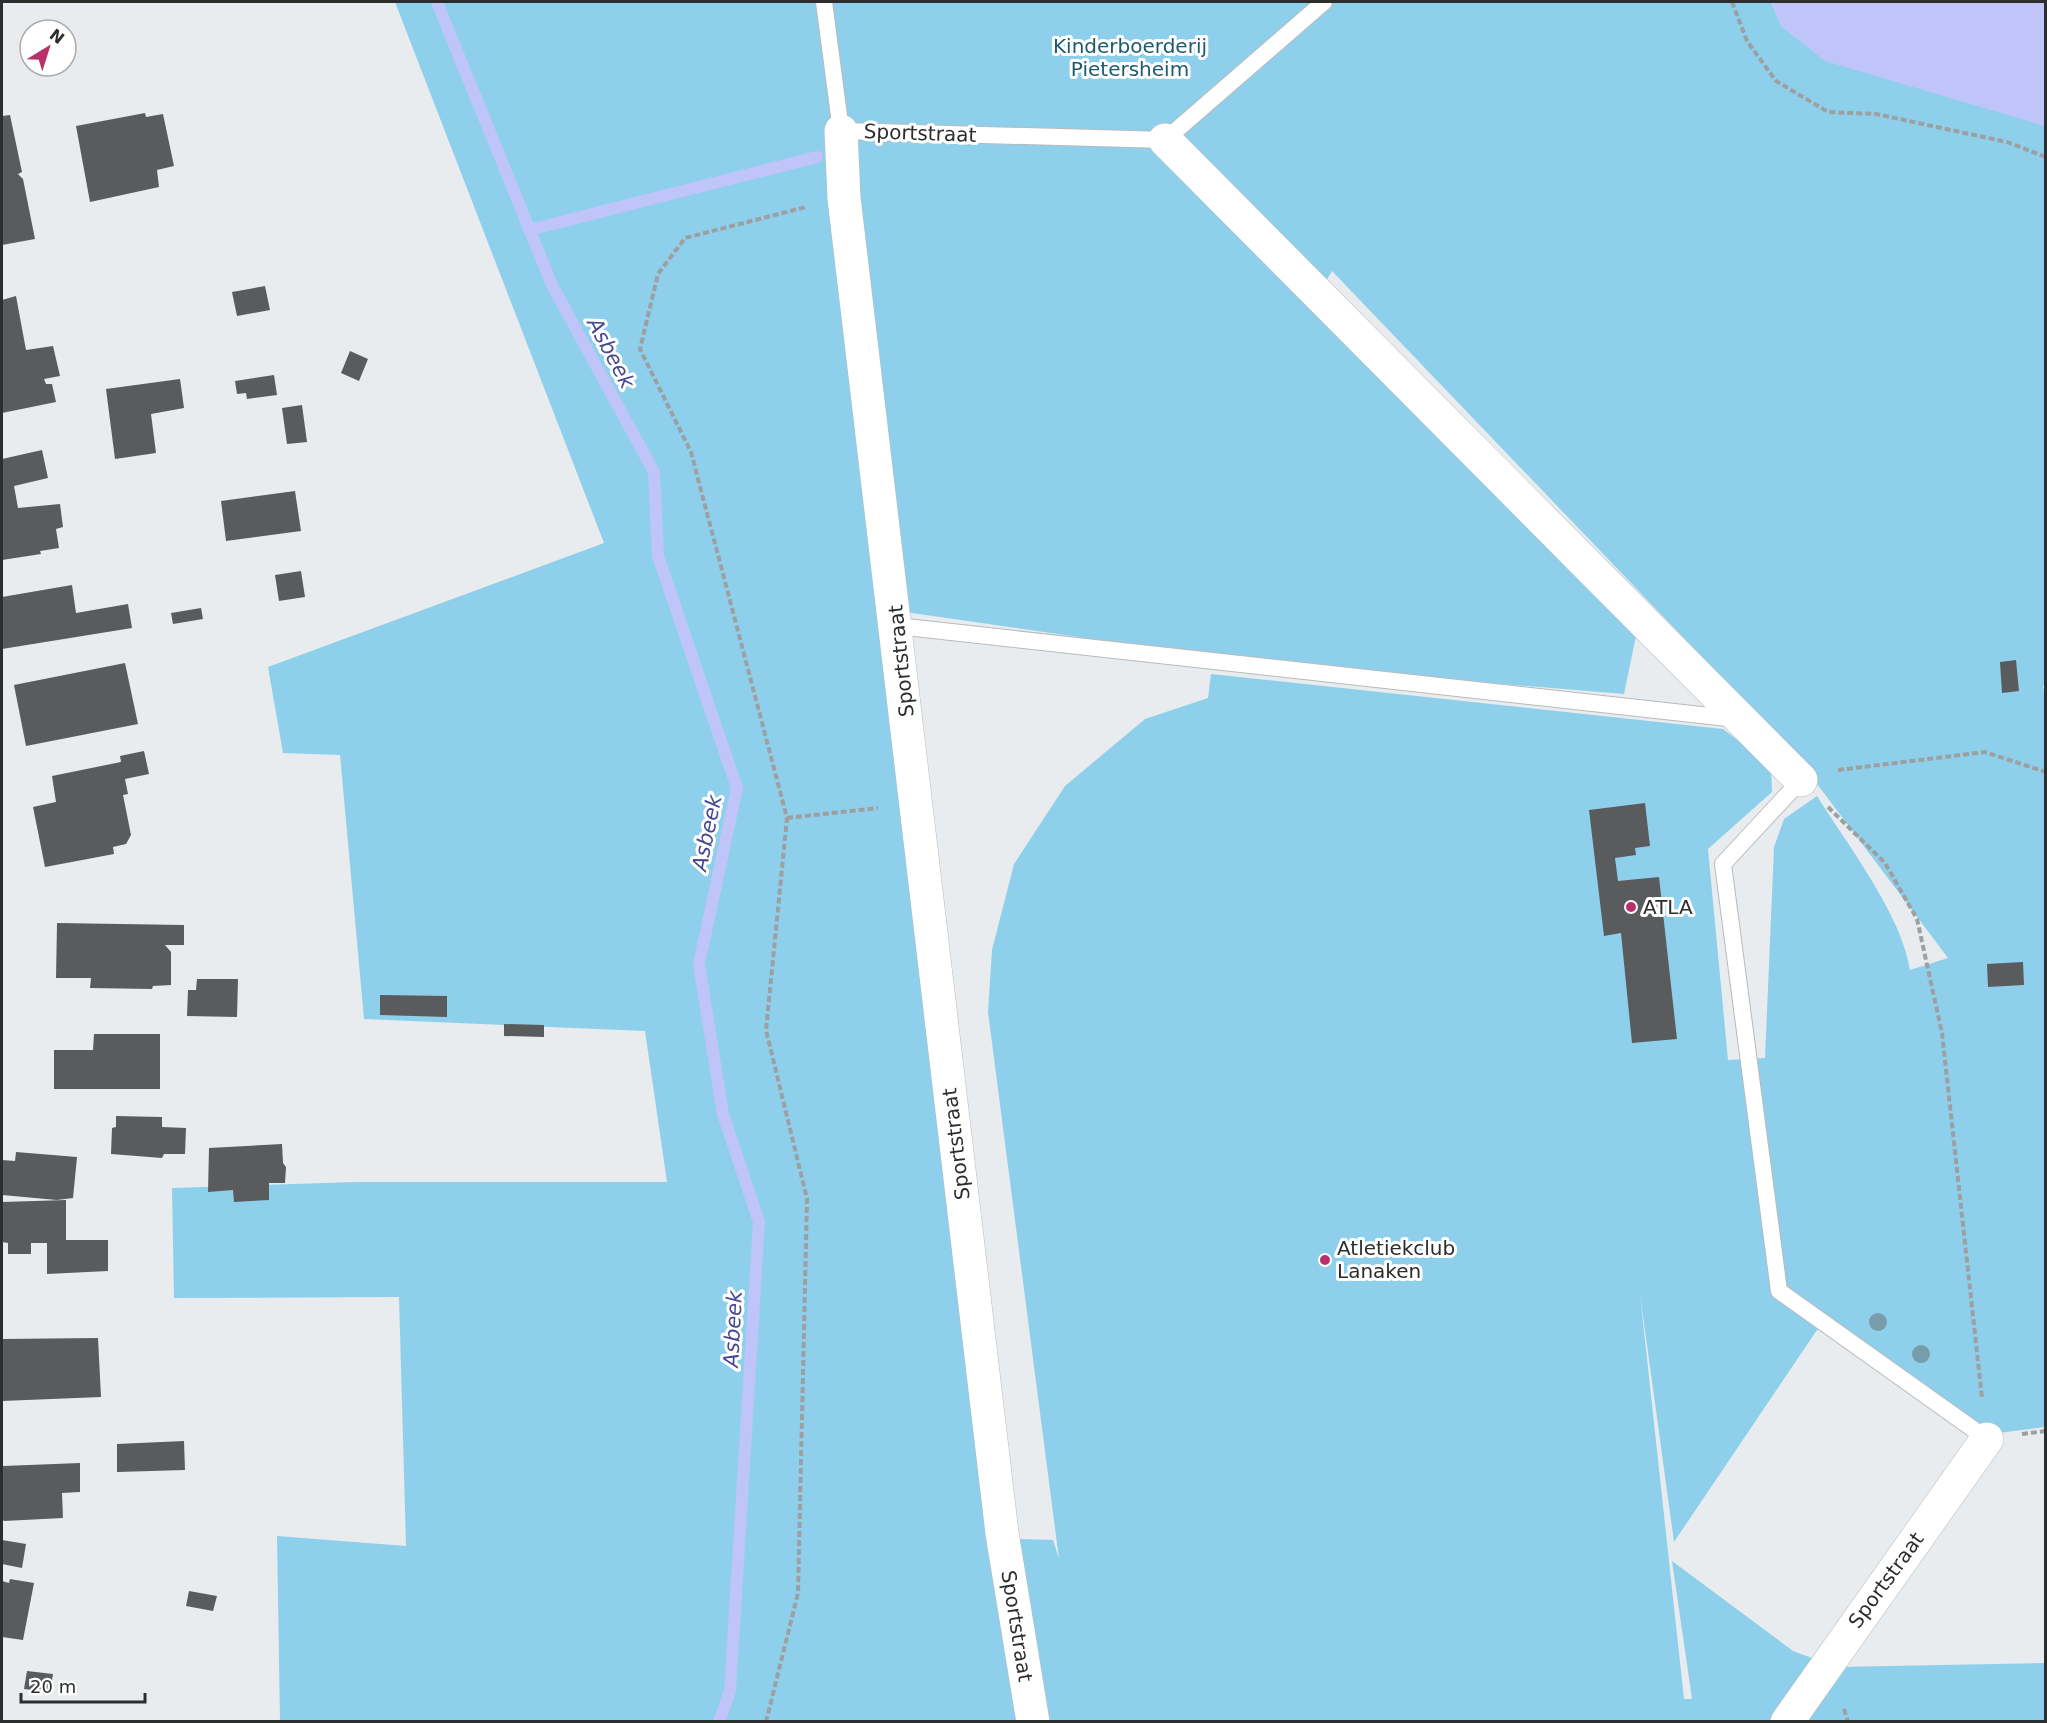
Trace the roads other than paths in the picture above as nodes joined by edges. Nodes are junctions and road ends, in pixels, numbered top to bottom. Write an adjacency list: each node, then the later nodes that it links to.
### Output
1 (825, 2): 3 (lane)
2 (1324, 2): 4 (lane)
3 (841, 131): 4 (lane, Sportstraat); 5 (street, Sportstraat)
4 (1165, 140): 6 (street)
5 (897, 626): 6 (lane); 9 (street, Sportstraat)
6 (1740, 720): 7 (street)
7 (1801, 780): 8 (lane)
8 (1987, 1439): 10 (street, Sportstraat)
9 (1033, 1722)
10 (1786, 1722)

